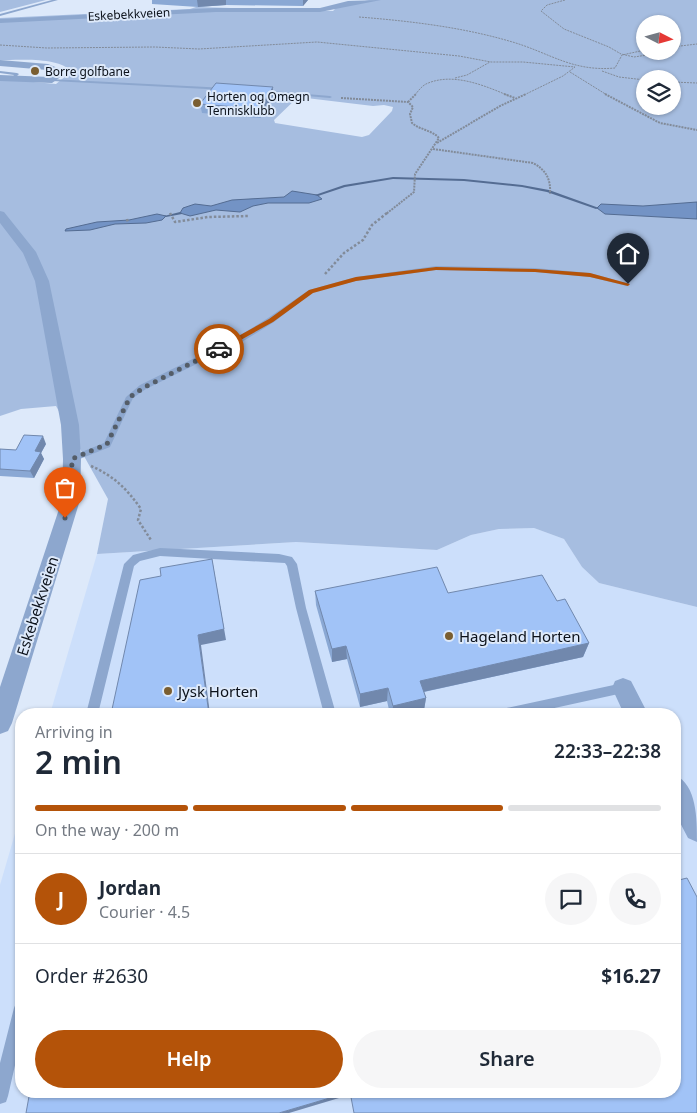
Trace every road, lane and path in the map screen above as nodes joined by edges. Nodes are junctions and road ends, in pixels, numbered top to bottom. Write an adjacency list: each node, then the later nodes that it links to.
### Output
1 (56, 0): 6 (lane)
2 (365, 0): 3 (street, Eskebekkveien); 5 (street, Eskebekkveien)
3 (377, 0)
4 (565, 0): 12 (path)
5 (320, 10): 7 (street, Eskebekkveien); 16 (path)
6 (0, 14)
7 (0, 21)
8 (0, 44): 14 (path)
9 (697, 44): 10 (path)
10 (681, 46)
11 (636, 52): 12 (path)
12 (622, 55): 13 (path); 17 (path)
13 (636, 56)
14 (490, 62): 16 (path); 22 (path)
15 (0, 63): 24 (street)
16 (575, 67): 17 (path); 19 (path)
17 (600, 71): 23 (path)
18 (0, 72): 21 (lane)
19 (570, 72): 30 (path); 32 (path)
20 (0, 78): 21 (street)
21 (14, 78): 24 (street)
22 (452, 79): 30 (path); 31 (path)
23 (636, 79)
24 (52, 80): 27 (lane)
25 (681, 82): 26 (path)
26 (697, 83)
27 (234, 90)
28 (251, 90): 29 (lane)
29 (330, 97): 31 (path)
30 (516, 98): 33 (path)
31 (408, 102): 33 (path)
32 (697, 130)
33 (437, 144): 34 (path)
34 (433, 149): 35 (path); 42 (path)
35 (550, 194)
36 (170, 213): 38 (path)
37 (0, 215): 43 (street, Eskebekkveien)
38 (249, 216)
39 (127, 219): 40 (path)
40 (128, 223)
41 (628, 284): 42 (lane)
42 (311, 292): 43 (lane)
43 (72, 459): 44 (path); 50 (street, Eskebekkveien)
44 (160, 552): 46 (lane); 47 (lane)
45 (622, 688): 48 (lane); 49 (street)
46 (93, 708)
47 (328, 708)
48 (530, 708)
49 (633, 708)
50 (0, 723)
51 (681, 804): 52 (street)
52 (688, 823)
53 (15, 1033): 54 (lane)
54 (0, 1096)

